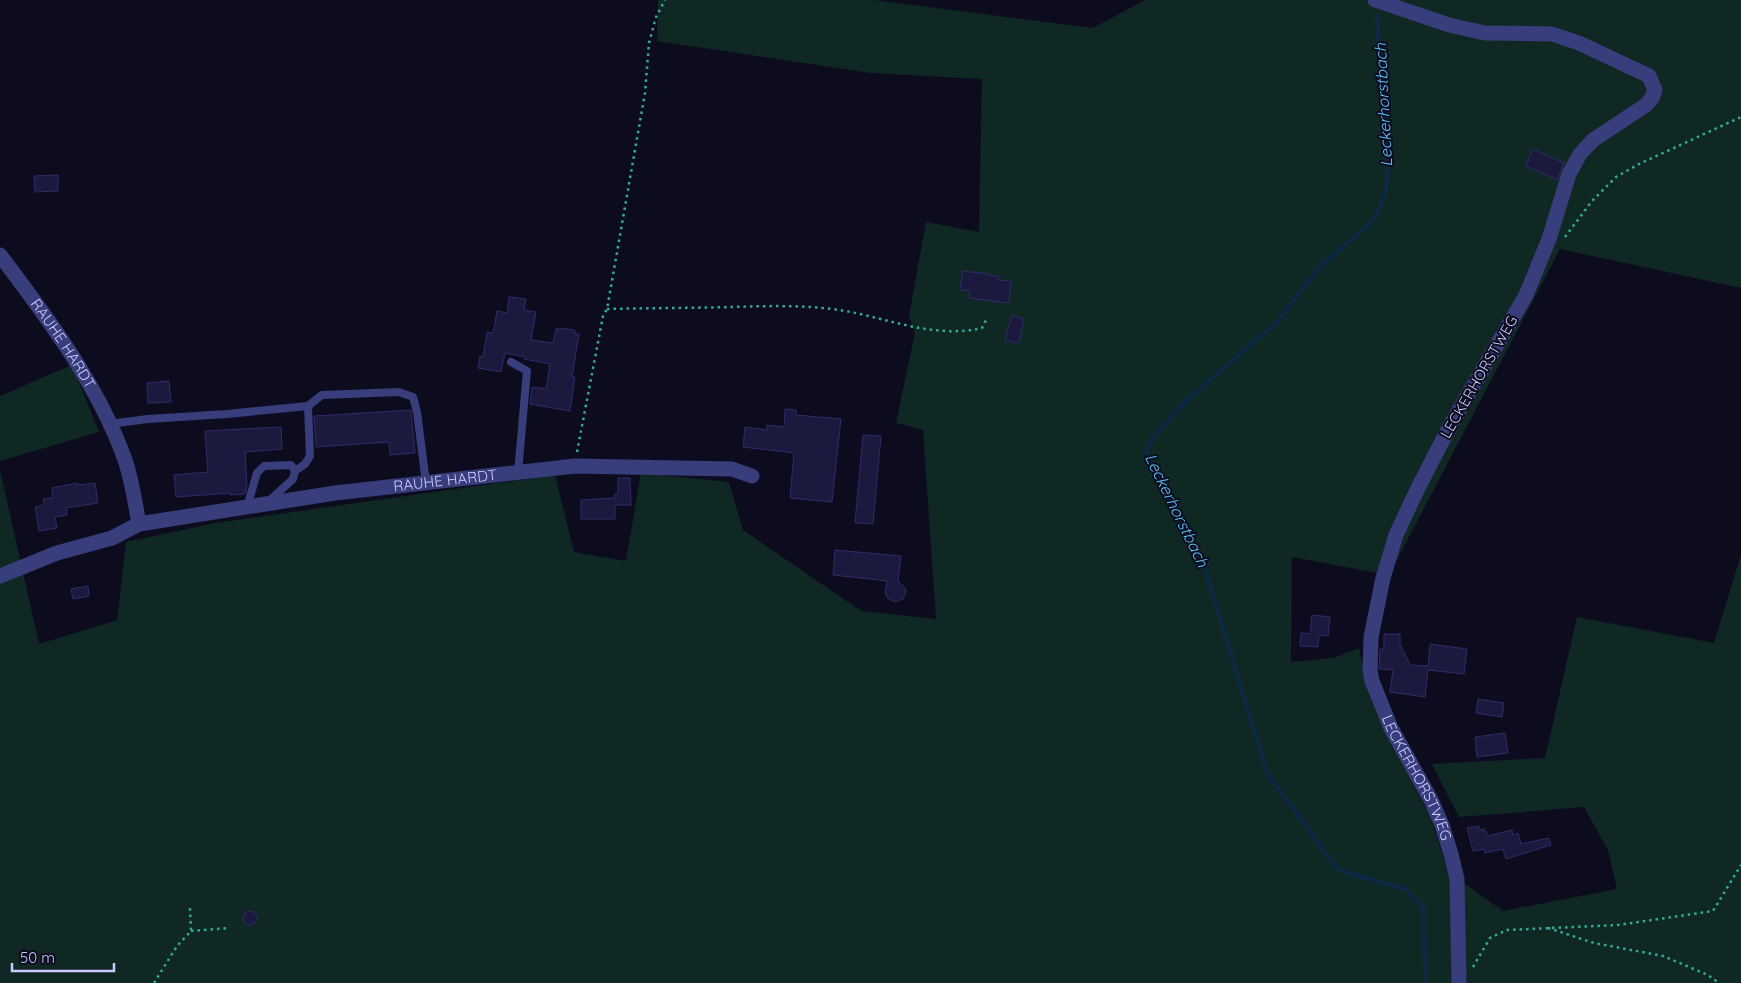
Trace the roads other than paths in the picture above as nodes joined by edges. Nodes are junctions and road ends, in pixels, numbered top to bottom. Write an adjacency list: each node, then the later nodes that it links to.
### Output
1 (1375, 0): 14 (street, LECKERHORSTWEG)
2 (0, 255): 5 (street, RAUHE HARDT)
3 (511, 362): 7 (lane)
4 (308, 406): 5 (lane); 6 (lane); 9 (lane)
5 (109, 424): 12 (street, RAUHE HARDT)
6 (295, 471): 10 (lane); 11 (lane)
7 (518, 472): 8 (street, RAUHE HARDT); 9 (street, RAUHE HARDT)
8 (752, 476)
9 (426, 483): 10 (street, RAUHE HARDT)
10 (266, 504): 11 (street, RAUHE HARDT)
11 (246, 507): 12 (street, RAUHE HARDT)
12 (139, 524): 13 (street, RAUHE HARDT)
13 (0, 576)
14 (1459, 983)

